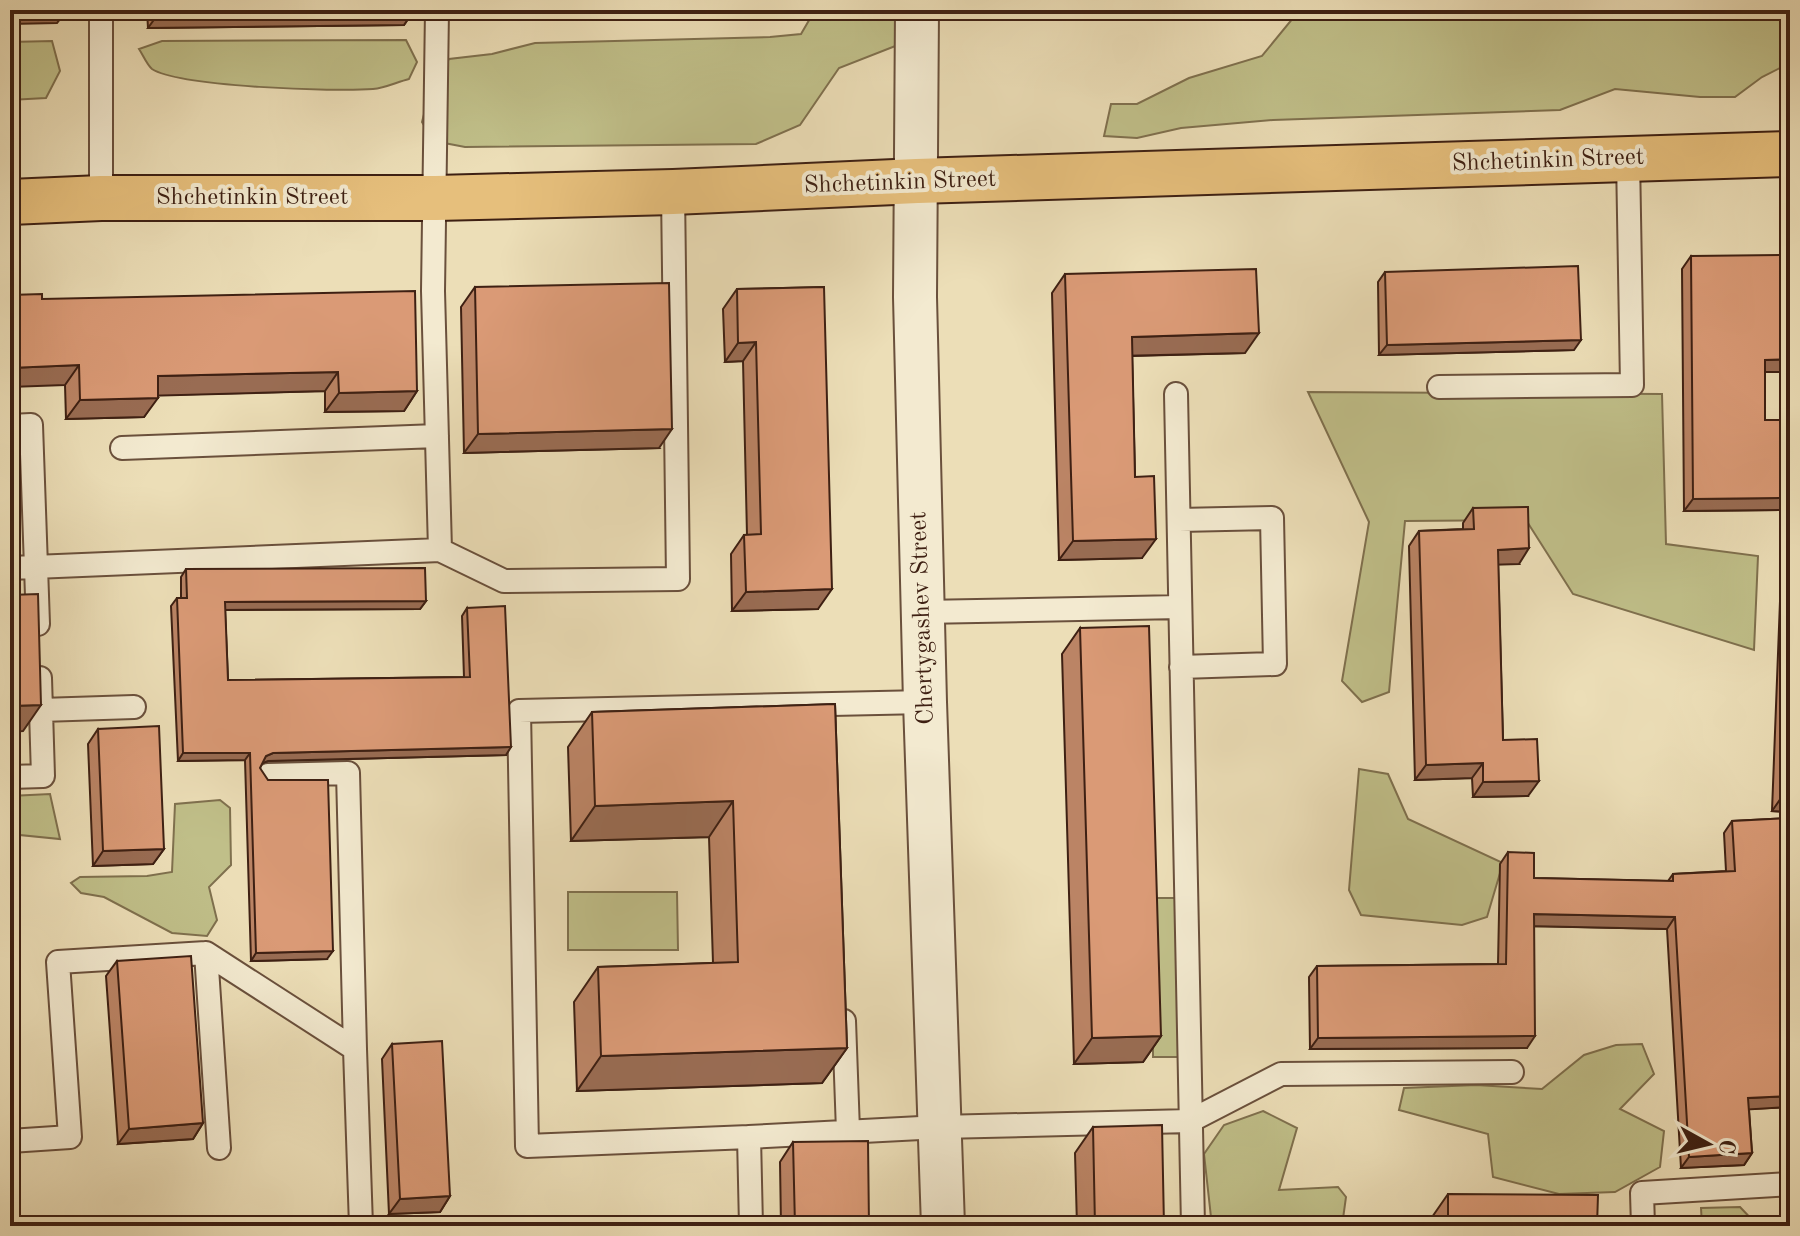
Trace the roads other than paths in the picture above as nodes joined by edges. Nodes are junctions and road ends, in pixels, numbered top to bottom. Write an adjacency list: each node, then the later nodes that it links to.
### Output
1 (101, 10): 8 (lane)
2 (437, 10): 9 (lane)
3 (917, 10): 6 (street, Chertygashev Street)
4 (1790, 154): 5 (main road, Shchetinkin Street)
5 (1628, 158): 6 (main road, Shchetinkin Street); 11 (lane)
6 (917, 181): 7 (main road, Shchetinkin Street); 21 (street, Chertygashev Street)
7 (673, 192): 9 (main road, Shchetinkin Street); 17 (lane)
8 (101, 198): 9 (main road, Shchetinkin Street); 10 (main road, Shchetinkin Street)
9 (436, 198): 14 (lane)
10 (10, 202)
11 (1439, 387)
12 (1176, 394): 16 (lane)
13 (10, 426): 18 (lane)
14 (437, 436): 15 (lane); 17 (lane)
15 (122, 448)
16 (1179, 520): 20 (lane); 22 (lane)
17 (440, 550): 18 (lane)
18 (36, 567): 19 (lane); 25 (lane)
19 (10, 568)
20 (1180, 607): 21 (lane); 22 (lane)
21 (922, 612): 23 (street, Chertygashev Street)
22 (1181, 667): 32 (lane)
23 (925, 702): 33 (street, Chertygashev Street); 35 (lane)
24 (134, 707): 25 (lane)
25 (41, 710): 27 (lane)
26 (268, 775): 30 (lane)
27 (10, 777)
28 (206, 953): 30 (lane); 36 (lane); 37 (lane)
29 (844, 1005): 34 (lane)
30 (355, 1049): 39 (lane)
31 (1512, 1072): 32 (lane)
32 (1190, 1121): 33 (lane); 42 (lane)
33 (940, 1127): 34 (lane); 41 (street, Chertygashev Street)
34 (848, 1131): 35 (lane)
35 (749, 1137): 40 (lane)
36 (10, 1141)
37 (219, 1148)
38 (1790, 1184): 43 (lane)
39 (361, 1226)
40 (751, 1226)
41 (943, 1226)
42 (1193, 1226)
43 (1643, 1226)

